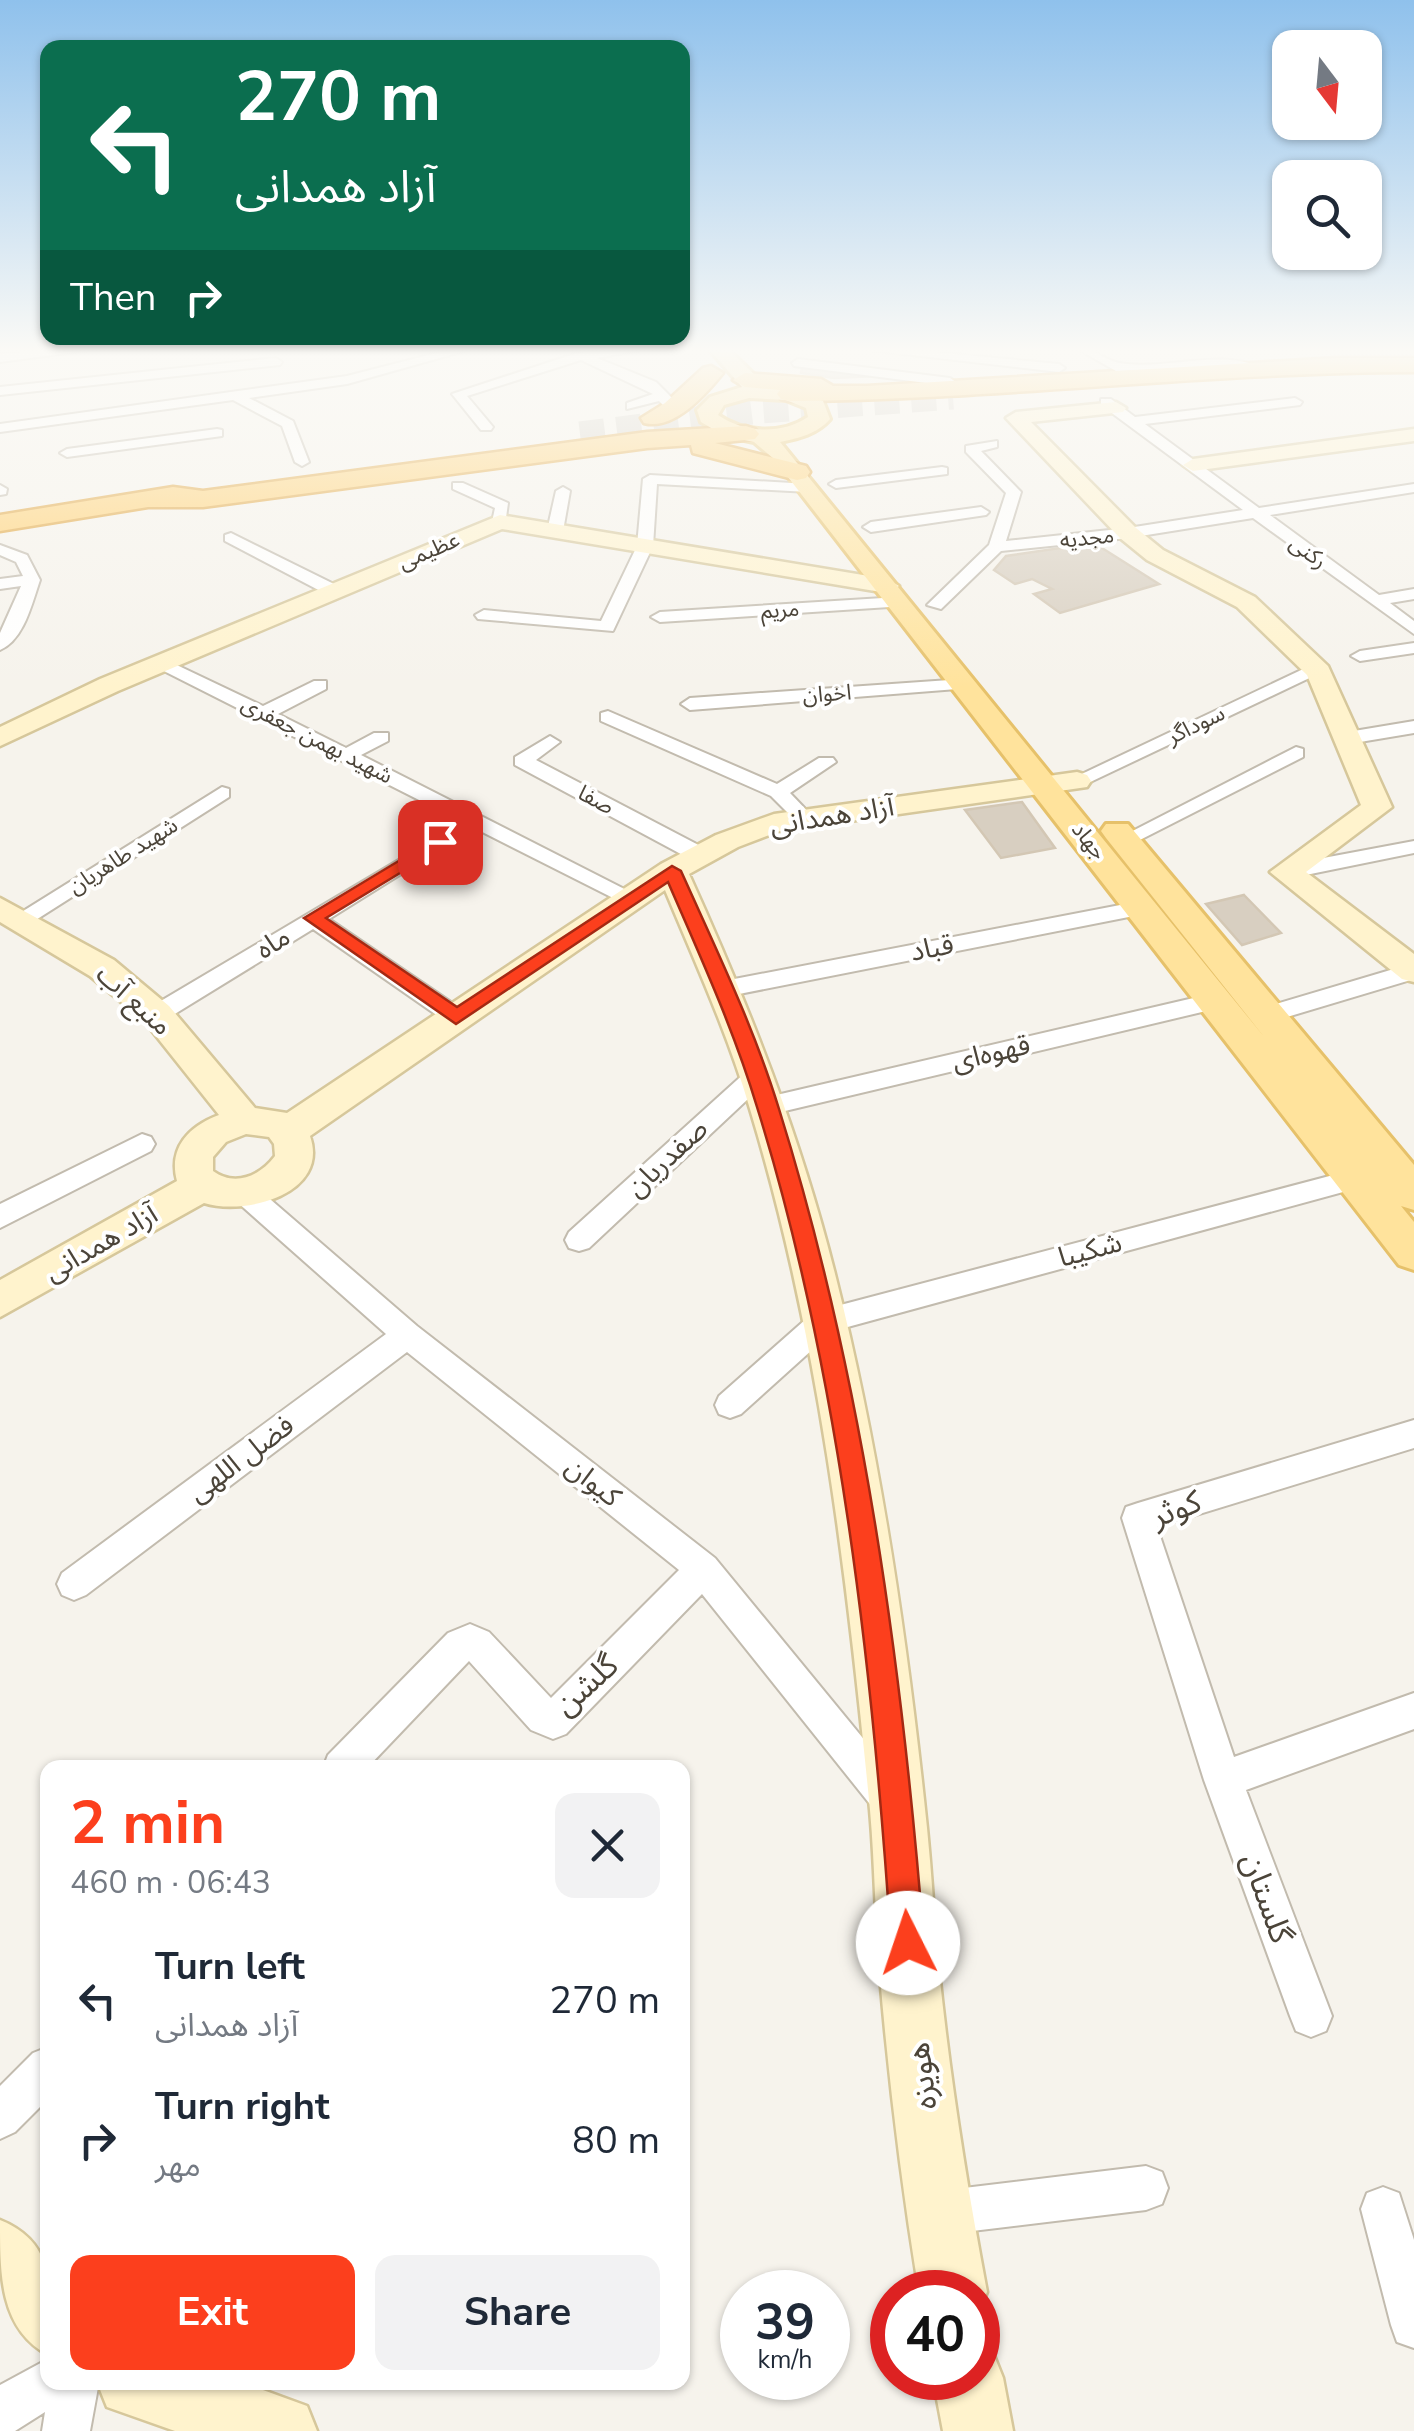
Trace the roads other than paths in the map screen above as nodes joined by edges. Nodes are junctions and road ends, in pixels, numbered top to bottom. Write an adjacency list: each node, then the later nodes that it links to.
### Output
1 (306, 461): 11 (highway)
2 (399, 461): 18 (highway)
3 (402, 461): 18 (highway)
4 (755, 461): 14 (highway)
5 (791, 461): 14 (main road, جهاد)
6 (811, 461): 14 (main road, جهاد)
7 (983, 461): 29 (street)
8 (1058, 461): 26 (street)
9 (1188, 461): 12 (street, رکنی)
10 (1219, 461): 12 (street)
11 (302, 462): 18 (highway)
12 (1193, 465): 21 (street, رکنی)
13 (942, 471): 14 (street)
14 (814, 481): 24 (main road, جهاد); 28 (street); 34 (main road, جهاد)
15 (458, 486): 22 (street)
16 (1414, 488): 21 (street, مجدیه)
17 (562, 491): 25 (street)
18 (143, 495): 19 (highway); 23 (highway)
19 (0, 512)
20 (980, 512): 24 (street)
21 (1256, 514): 26 (street, مجدیه); 36 (street, رکنی)
22 (500, 522): 25 (street); 33 (street, عظیمی)
23 (0, 524)
24 (871, 527): 37 (main road, جهاد)
25 (555, 531): 28 (street)
26 (1128, 534): 29 (street, مجدیه); 45 (street)
27 (230, 538): 33 (street)
28 (644, 546): 34 (street); 38 (street)
29 (996, 547): 37 (street)
30 (0, 550): 31 (street)
31 (32, 580): 32 (street); 41 (street)
32 (0, 584)
33 (334, 591): 44 (street, عظیمی)
34 (893, 594): 39 (street, مریم); 46 (main road, جهاد)
35 (1414, 594): 36 (street)
36 (1375, 601): 40 (street, رکنی)
37 (935, 605): 59 (main road, جهاد)
38 (484, 615)
39 (660, 618)
40 (1414, 629)
41 (0, 645)
42 (1414, 648): 43 (street)
43 (1360, 656)
44 (162, 663): 49 (street, شهید بهمن جعفری); 53 (street, عظیمی)
45 (1316, 668): 54 (street); 59 (street, سوداگر)
46 (964, 684): 48 (street, اخوان); 60 (main road, جهاد)
47 (320, 685): 49 (street)
48 (690, 704)
49 (264, 713): 57 (street, شهید بهمن جعفری)
50 (608, 717): 61 (street)
51 (1414, 727): 54 (street)
52 (381, 737): 57 (street)
53 (0, 738)
54 (1348, 738): 68 (street)
55 (550, 742): 67 (street, صفا)
56 (1296, 753): 64 (street)
57 (347, 755): 69 (street, شهید بهمن جعفری)
58 (826, 762): 61 (street)
59 (1078, 782): 60 (street, آزاد همدانی); 64 (main road, جهاد)
60 (1044, 785): 63 (street, آزاد همدانی); 70 (main road, جهاد)
61 (778, 792): 63 (street)
62 (222, 793): 71 (street, شهید طاهریان)
63 (804, 818): 67 (street, آزاد همدانی)
64 (1125, 840): 77 (main road, جهاد)
65 (440, 842): 72 (street, ماه)
66 (1414, 847): 68 (street)
67 (686, 863): 69 (street, آزاد همدانی); 74 (street, هویزه)
68 (1286, 872): 73 (street)
69 (632, 898): 78 (street, آزاد همدانی)
70 (1141, 908): 74 (street, قباد); 75 (main road, جهاد)
71 (12, 913): 76 (street, منبع آب)
72 (313, 918): 76 (street, ماه); 78 (street)
73 (1414, 971): 77 (street)
74 (724, 989): 79 (street, هویزه)
75 (1215, 1001): 79 (street, قهوه‌ای); 83 (main road, جهاد)
76 (158, 1014): 80 (street, منبع آب)
77 (1267, 1015): 86 (main road, جهاد)
78 (456, 1017): 81 (street, آزاد همدانی)
79 (762, 1091): 88 (street, صفدریان); 91 (street, هویزه)
80 (244, 1120): 81 (street); 84 (street)
81 (289, 1131): 85 (street)
82 (142, 1144): 87 (street)
83 (1356, 1179): 89 (main road, جهاد); 91 (street, شکیبا)
84 (201, 1186): 85 (street); 90 (street, آزاد همدانی)
85 (246, 1194): 92 (street, کیوان)
86 (1414, 1194)
87 (0, 1216)
88 (579, 1240)
89 (1414, 1252)
90 (0, 1300)
91 (824, 1322): 93 (street); 100 (street, هویزه)
92 (407, 1335): 95 (street, کیوان); 96 (street, فضل اللهی)
93 (730, 1406)
94 (1414, 1434): 99 (street, کوثر)
95 (704, 1569): 98 (street, گلشن); 100 (street, کیوان)
96 (74, 1584)
97 (1414, 1712): 99 (street)
98 (348, 1760)
99 (1223, 1780): 101 (street, گلستان)
100 (898, 1810): 106 (street, هویزه)
101 (1311, 2016)
102 (40, 2076): 103 (street)
103 (0, 2117)
104 (1146, 2188): 106 (street)
105 (1383, 2209): 110 (street)
106 (939, 2213): 108 (street, هویزه)
107 (0, 2253): 109 (street)
108 (949, 2270)
109 (40, 2310)
110 (1414, 2325)
111 (40, 2388): 115 (street)
112 (74, 2390): 116 (street)
113 (156, 2390): 117 (street)
114 (972, 2400): 118 (street)
115 (0, 2413)
116 (66, 2431)
117 (282, 2431)
118 (978, 2431)

